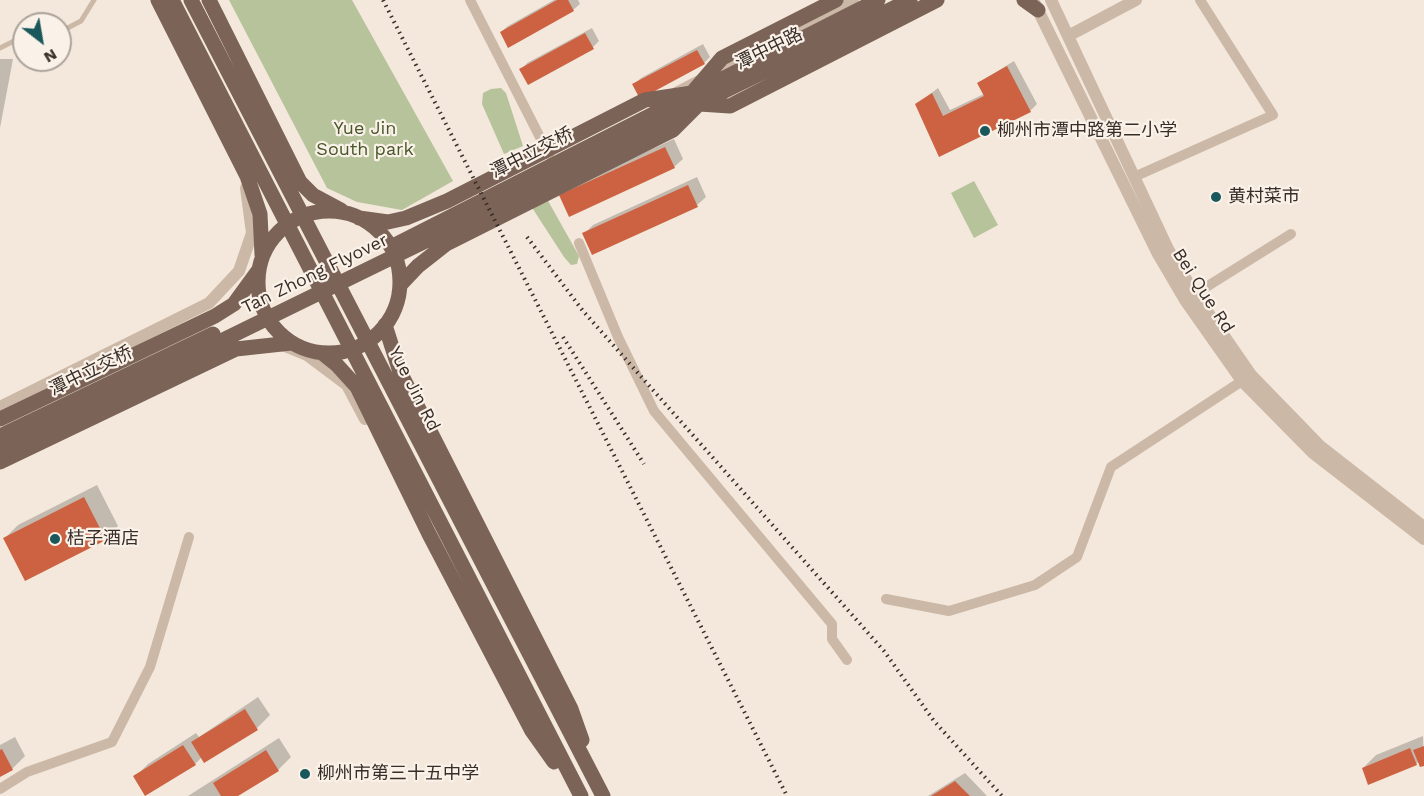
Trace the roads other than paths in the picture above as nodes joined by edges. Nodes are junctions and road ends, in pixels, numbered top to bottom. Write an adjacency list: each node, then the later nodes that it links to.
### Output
1 (94, 0): 19 (lane)
2 (150, 0): 37 (street)
3 (158, 0): 30 (main road)
4 (172, 0): 48 (main road, Yue Jin Rd)
5 (191, 0): 49 (main road, Yue Jin Rd)
6 (209, 0): 27 (main road)
7 (470, 0): 25 (street)
8 (836, 0): 22 (main road)
9 (854, 0): 21 (street)
10 (878, 0): 22 (main road, 潭中中路)
11 (910, 0): 22 (main road, 潭中中路)
12 (923, 0): 23 (street)
13 (937, 0): 22 (main road)
14 (1024, 0): 18 (main road)
15 (1051, 0): 20 (street, Bei Que Rd)
16 (1136, 0): 20 (street)
17 (1200, 0): 26 (street)
18 (1035, 5): 36 (street, Bei Que Rd)
19 (72, 26)
20 (1068, 36): 26 (street, Bei Que Rd)
21 (666, 97): 23 (street); 25 (street)
22 (695, 99): 24 (main road, 潭中中路); 27 (main road); 31 (main road); 39 (main road, 潭中立交桥)
23 (677, 122): 25 (street)
24 (645, 130): 40 (main road, Tan Zhong Flyover)
25 (550, 156)
26 (1134, 177): 32 (street, Bei Que Rd)
27 (353, 215): 30 (main road); 31 (main road)
28 (1291, 234): 32 (street)
29 (579, 243): 46 (street)
30 (260, 263): 34 (main road); 38 (main road)
31 (400, 285): 33 (main road)
32 (1195, 294): 43 (street, Bei Que Rd)
33 (385, 325): 35 (main road); 49 (main road)
34 (291, 343): 35 (main road); 42 (main road)
35 (322, 353): 48 (main road)
36 (1242, 381): 43 (street, Bei Que Rd); 45 (street)
37 (0, 407)
38 (0, 419)
39 (0, 436)
40 (0, 449)
41 (0, 456): 48 (street)
42 (0, 462)
43 (1421, 529)
44 (189, 537): 47 (street)
45 (886, 599)
46 (848, 660)
47 (0, 789)
48 (579, 796)
49 (603, 796)

